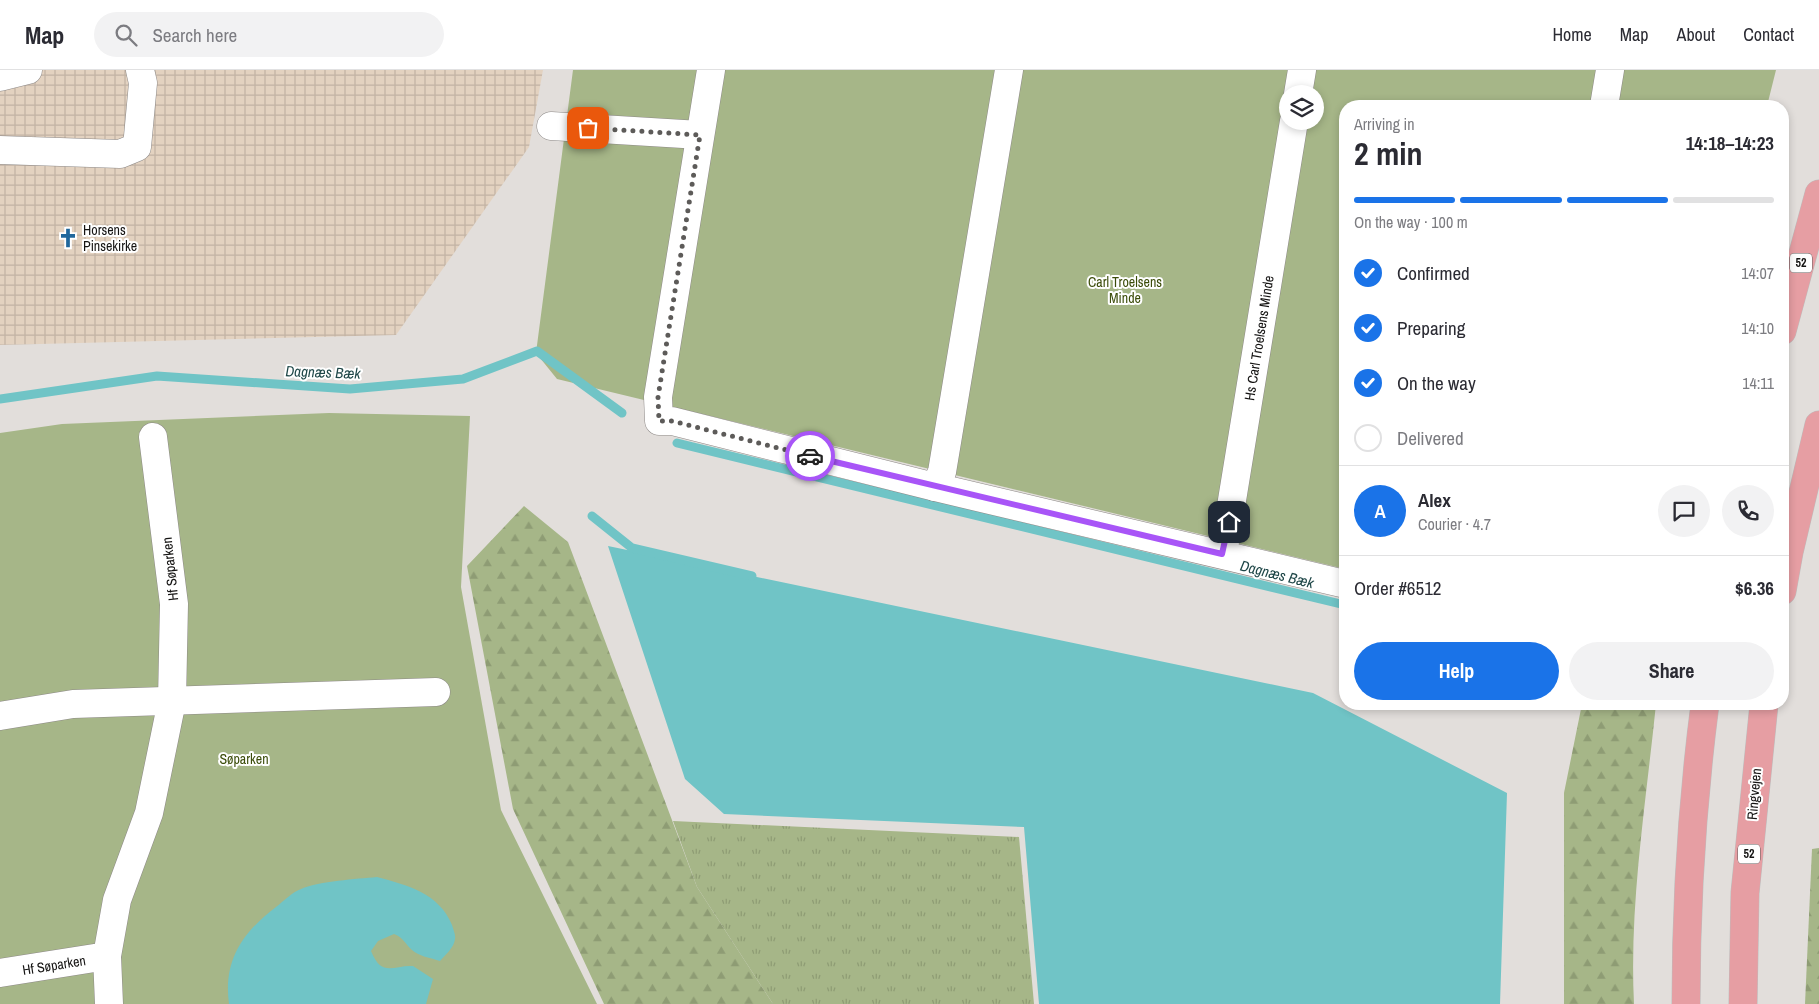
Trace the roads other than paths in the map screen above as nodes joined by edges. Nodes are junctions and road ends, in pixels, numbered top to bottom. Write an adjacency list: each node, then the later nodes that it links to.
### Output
1 (28, 70): 7 (lane)
2 (140, 70): 13 (lane)
3 (711, 70): 12 (lane)
4 (1009, 70): 18 (lane)
5 (1302, 70): 8 (lane)
6 (1610, 70): 9 (lane)
7 (0, 77)
8 (1300, 85)
9 (1605, 100)
10 (551, 126): 12 (lane)
11 (1293, 130): 20 (lane, Hs Carl Troelsens Minde)
12 (700, 135): 18 (lane)
13 (0, 150)
14 (1819, 194): 15 (main road, 52)
15 (1789, 305)
16 (1819, 425): 19 (main road)
17 (154, 437): 23 (lane, Hf Søparken)
18 (935, 487): 20 (lane)
19 (1789, 552)
20 (1222, 554): 21 (lane)
21 (1339, 583)
22 (436, 692): 23 (lane)
23 (172, 702): 26 (lane); 27 (lane, Hf Søparken)
24 (1704, 710): 30 (main road)
25 (1763, 710): 31 (main road, Ringvejen / 52)
26 (0, 716)
27 (107, 956): 28 (lane, Hf Søparken); 29 (lane, Hf Søparken)
28 (0, 973)
29 (109, 1004)
30 (1686, 1004)
31 (1743, 1004)

